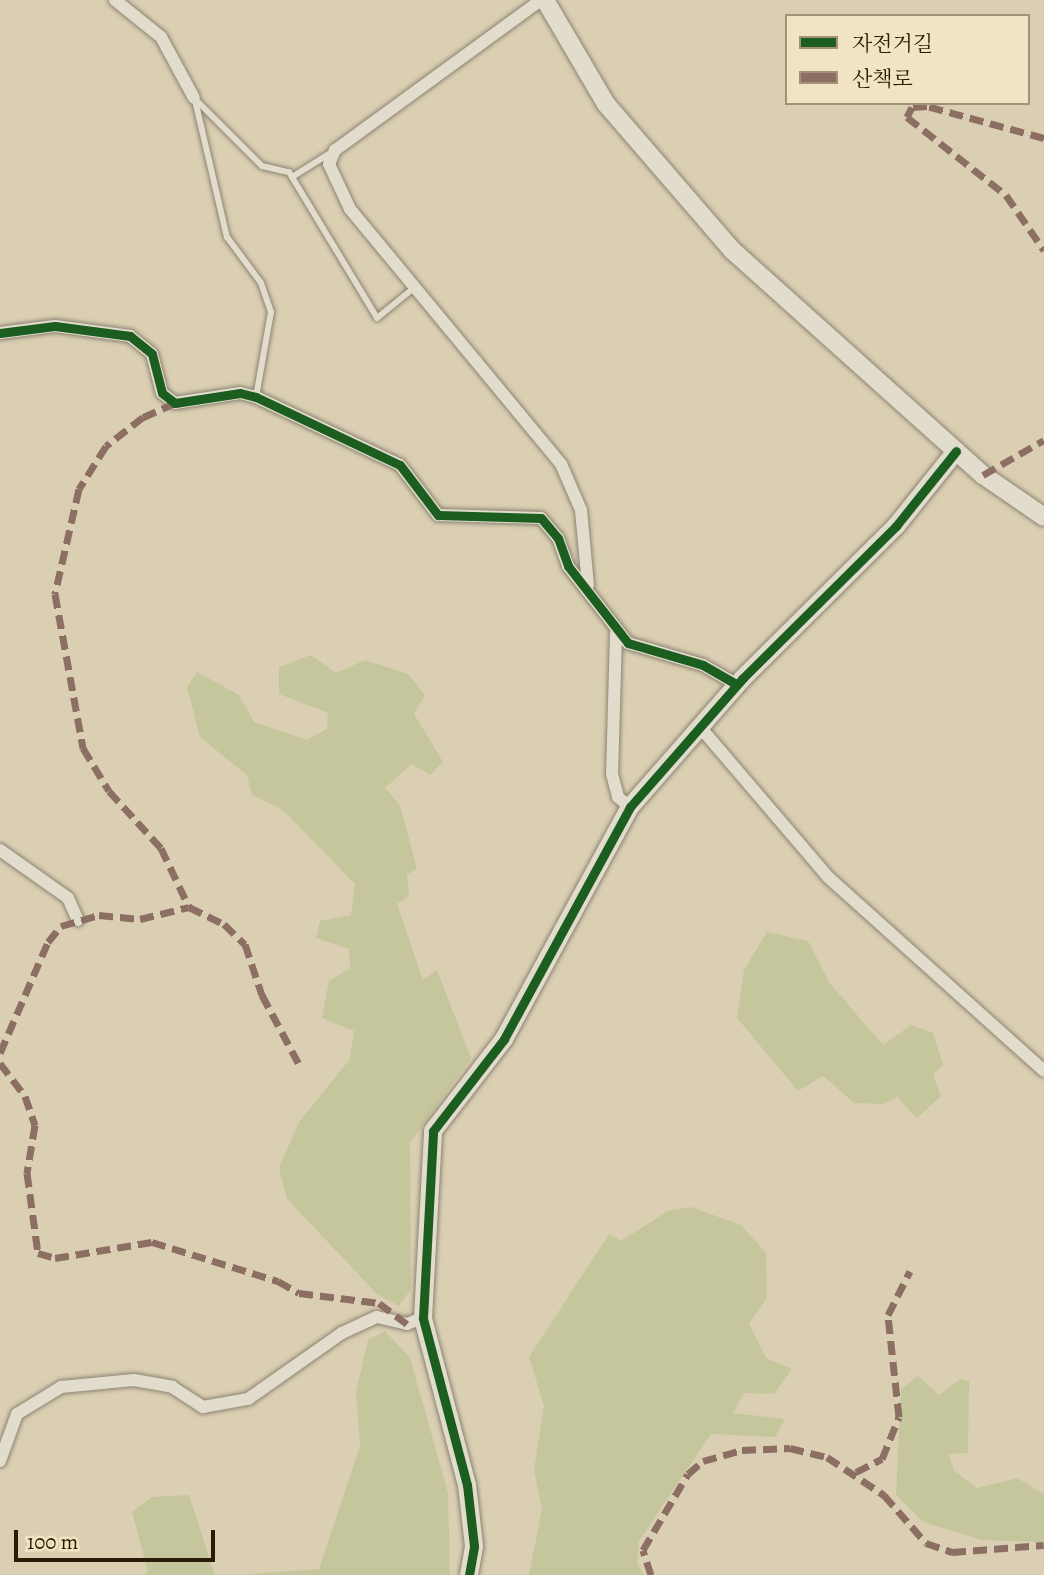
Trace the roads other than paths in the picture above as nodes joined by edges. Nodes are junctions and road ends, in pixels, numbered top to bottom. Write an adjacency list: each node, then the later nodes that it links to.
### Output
1 (115, 0): 3 (street)
2 (543, 0): 4 (street); 9 (street)
3 (194, 98): 5 (lane); 8 (lane)
4 (335, 150): 5 (lane); 6 (street)
5 (292, 177): 6 (lane)
6 (415, 287): 11 (street)
7 (0, 333): 8 (street)
8 (256, 397): 11 (street)
9 (956, 451): 10 (street); 13 (street)
10 (1044, 517)
11 (588, 585): 12 (street)
12 (616, 632): 13 (street); 15 (street)
13 (737, 685): 14 (street)
14 (700, 727): 15 (street); 18 (street)
15 (630, 807): 19 (street)
16 (0, 850): 17 (street)
17 (78, 920)
18 (1044, 1071)
19 (423, 1318): 20 (street); 21 (street)
20 (0, 1461)
21 (469, 1575)

